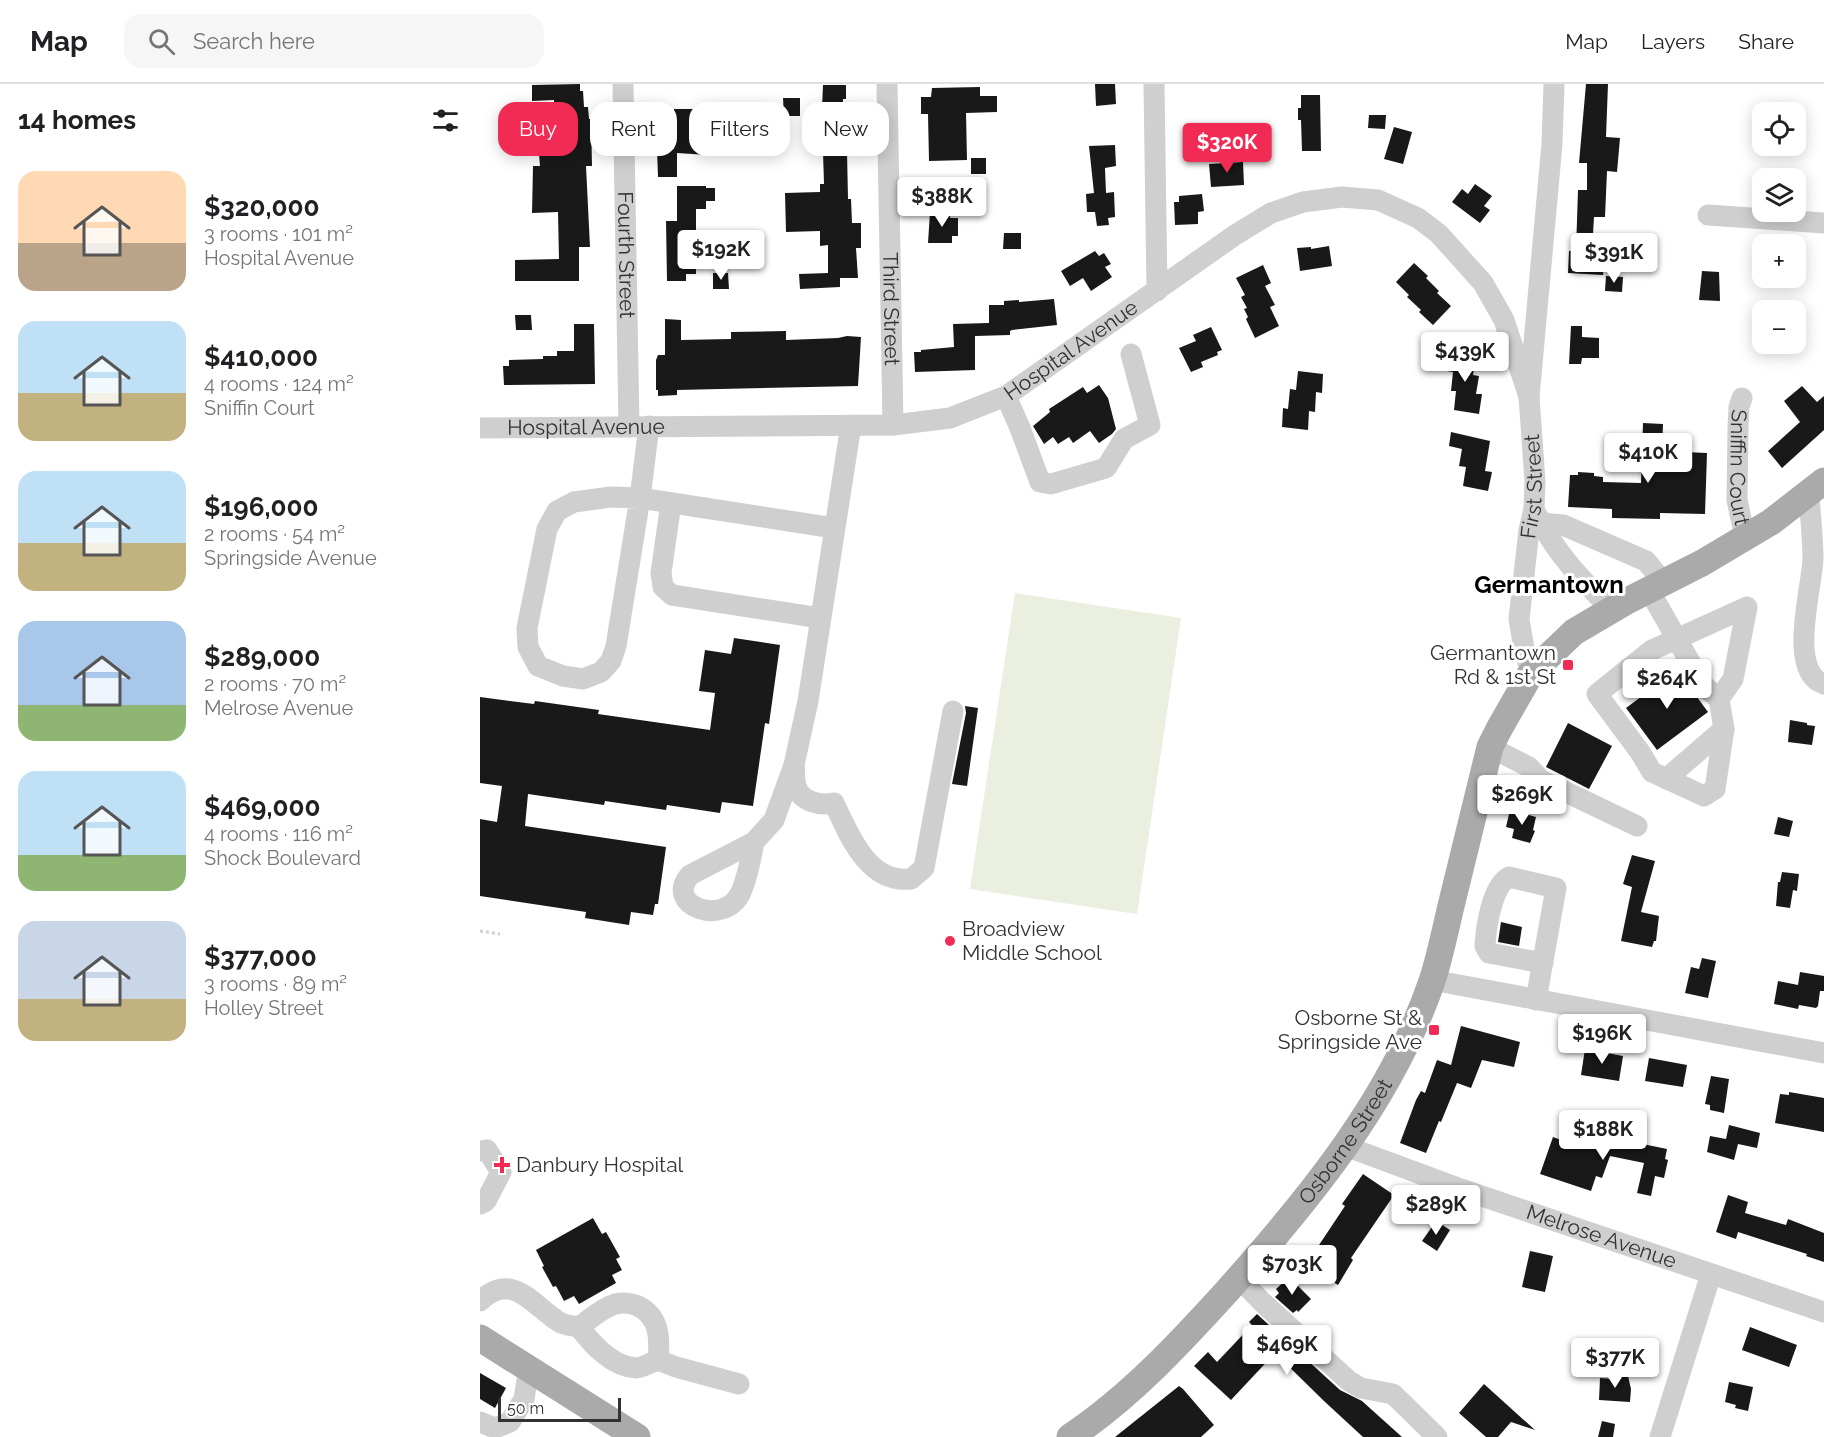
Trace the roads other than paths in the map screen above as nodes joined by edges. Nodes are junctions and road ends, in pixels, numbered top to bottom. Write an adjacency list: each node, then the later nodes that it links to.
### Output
1 (623, 84): 14 (street, Fourth Street)
2 (887, 84): 13 (street, Third Street)
3 (1154, 84): 7 (street)
4 (1554, 84): 10 (street, First Street)
5 (1708, 215): 6 (street)
6 (1824, 223)
7 (1157, 291): 9 (street, Hospital Avenue); 10 (street, Hospital Avenue)
8 (1131, 354): 9 (street)
9 (1006, 396): 13 (street, Hospital Avenue)
10 (1529, 397): 19 (street, First Street)
11 (1742, 398): 21 (street, Sniffin Court)
12 (851, 425): 13 (street, Hospital Avenue); 14 (street, Hospital Avenue); 20 (street)
13 (892, 425)
14 (639, 426): 15 (street, Hospital Avenue); 17 (street, Fourth Street)
15 (480, 428)
16 (1817, 487): 21 (main road, Osborne Street); 27 (street)
17 (640, 498): 17 (street, Fourth Street); 18 (street)
18 (671, 503): 20 (street); 24 (street)
19 (1537, 516): 22 (street); 23 (street); 26 (street, First Street)
20 (834, 528): 24 (street)
21 (1745, 537): 22 (main road, Osborne Street)
22 (1657, 586): 23 (main road, Osborne Street); 25 (street)
23 (1612, 610): 26 (main road, Osborne Street)
24 (820, 618): 32 (street)
25 (1676, 639): 28 (street); 28 (street); 33 (street)
26 (1531, 672): 31 (main road, Osborne Street)
27 (1824, 684)
28 (1719, 699): 30 (street)
29 (953, 711): 32 (street)
30 (1724, 729): 33 (street); 33 (street)
31 (1494, 738): 34 (street); 37 (main road, Osborne Street)
32 (794, 765): 35 (street)
33 (1658, 775)
34 (1637, 826)
35 (754, 842)
36 (1543, 963): 38 (street)
37 (1432, 980): 38 (street); 40 (main road, Osborne Street)
38 (1536, 1000): 39 (street)
39 (1824, 1053)
40 (1345, 1146): 43 (street, Melrose Avenue); 44 (main road, Osborne Street)
41 (480, 1151): 42 (street)
42 (480, 1204)
43 (1712, 1274): 46 (street, Melrose Avenue); 56 (street)
44 (1239, 1278): 54 (main road, Osborne Street); 55 (street)
45 (480, 1301): 47 (street)
46 (1824, 1312)
47 (579, 1327): 49 (street); 49 (street)
48 (480, 1338): 50 (main road)
49 (658, 1360): 51 (street)
50 (529, 1368): 52 (street); 53 (main road)
51 (739, 1384)
52 (483, 1428)
53 (630, 1435)
54 (1070, 1437)
55 (1437, 1437)
56 (1660, 1437)

